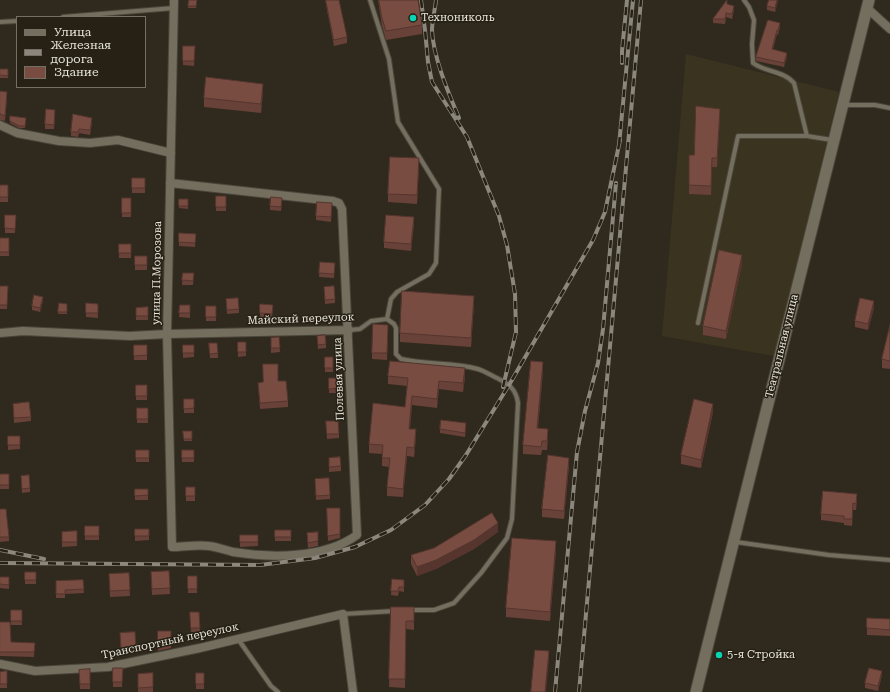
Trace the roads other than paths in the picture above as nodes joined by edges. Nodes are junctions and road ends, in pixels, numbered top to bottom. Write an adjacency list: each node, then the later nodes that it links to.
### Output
1 (370, 0): 16 (lane)
2 (744, 0): 12 (lane)
3 (174, 4): 5 (lane); 14 (street, улица П.Морозова)
4 (868, 4): 8 (street); 9 (main road, Театральная улица)
5 (72, 16)
6 (16, 21): 7 (lane)
7 (0, 22)
8 (890, 29)
9 (842, 105): 10 (lane); 13 (main road, Театральная улица)
10 (890, 108)
11 (0, 125): 14 (street)
12 (807, 136): 13 (lane); 17 (lane)
13 (833, 140): 21 (main road, Театральная улица)
14 (171, 153): 15 (street, улица П.Морозова)
15 (170, 183): 18 (street, Полевая улица); 20 (street, улица П.Морозова)
16 (387, 319): 18 (lane, Майский переулок); 25 (lane)
17 (698, 323)
18 (349, 330): 20 (street, Майский переулок); 22 (street, Полевая улица)
19 (0, 333): 20 (street, Майский переулок)
20 (167, 334): 22 (street, улица П.Морозова)
21 (734, 541): 23 (lane); 31 (main road, Театральная улица)
22 (172, 547)
23 (890, 560)
24 (399, 611): 26 (lane)
25 (406, 611)
26 (343, 614): 27 (street, Транспортный переулок); 30 (street)
27 (238, 639): 28 (street, Транспортный переулок); 29 (lane)
28 (0, 664)
29 (278, 692)
30 (353, 692)
31 (696, 692)

